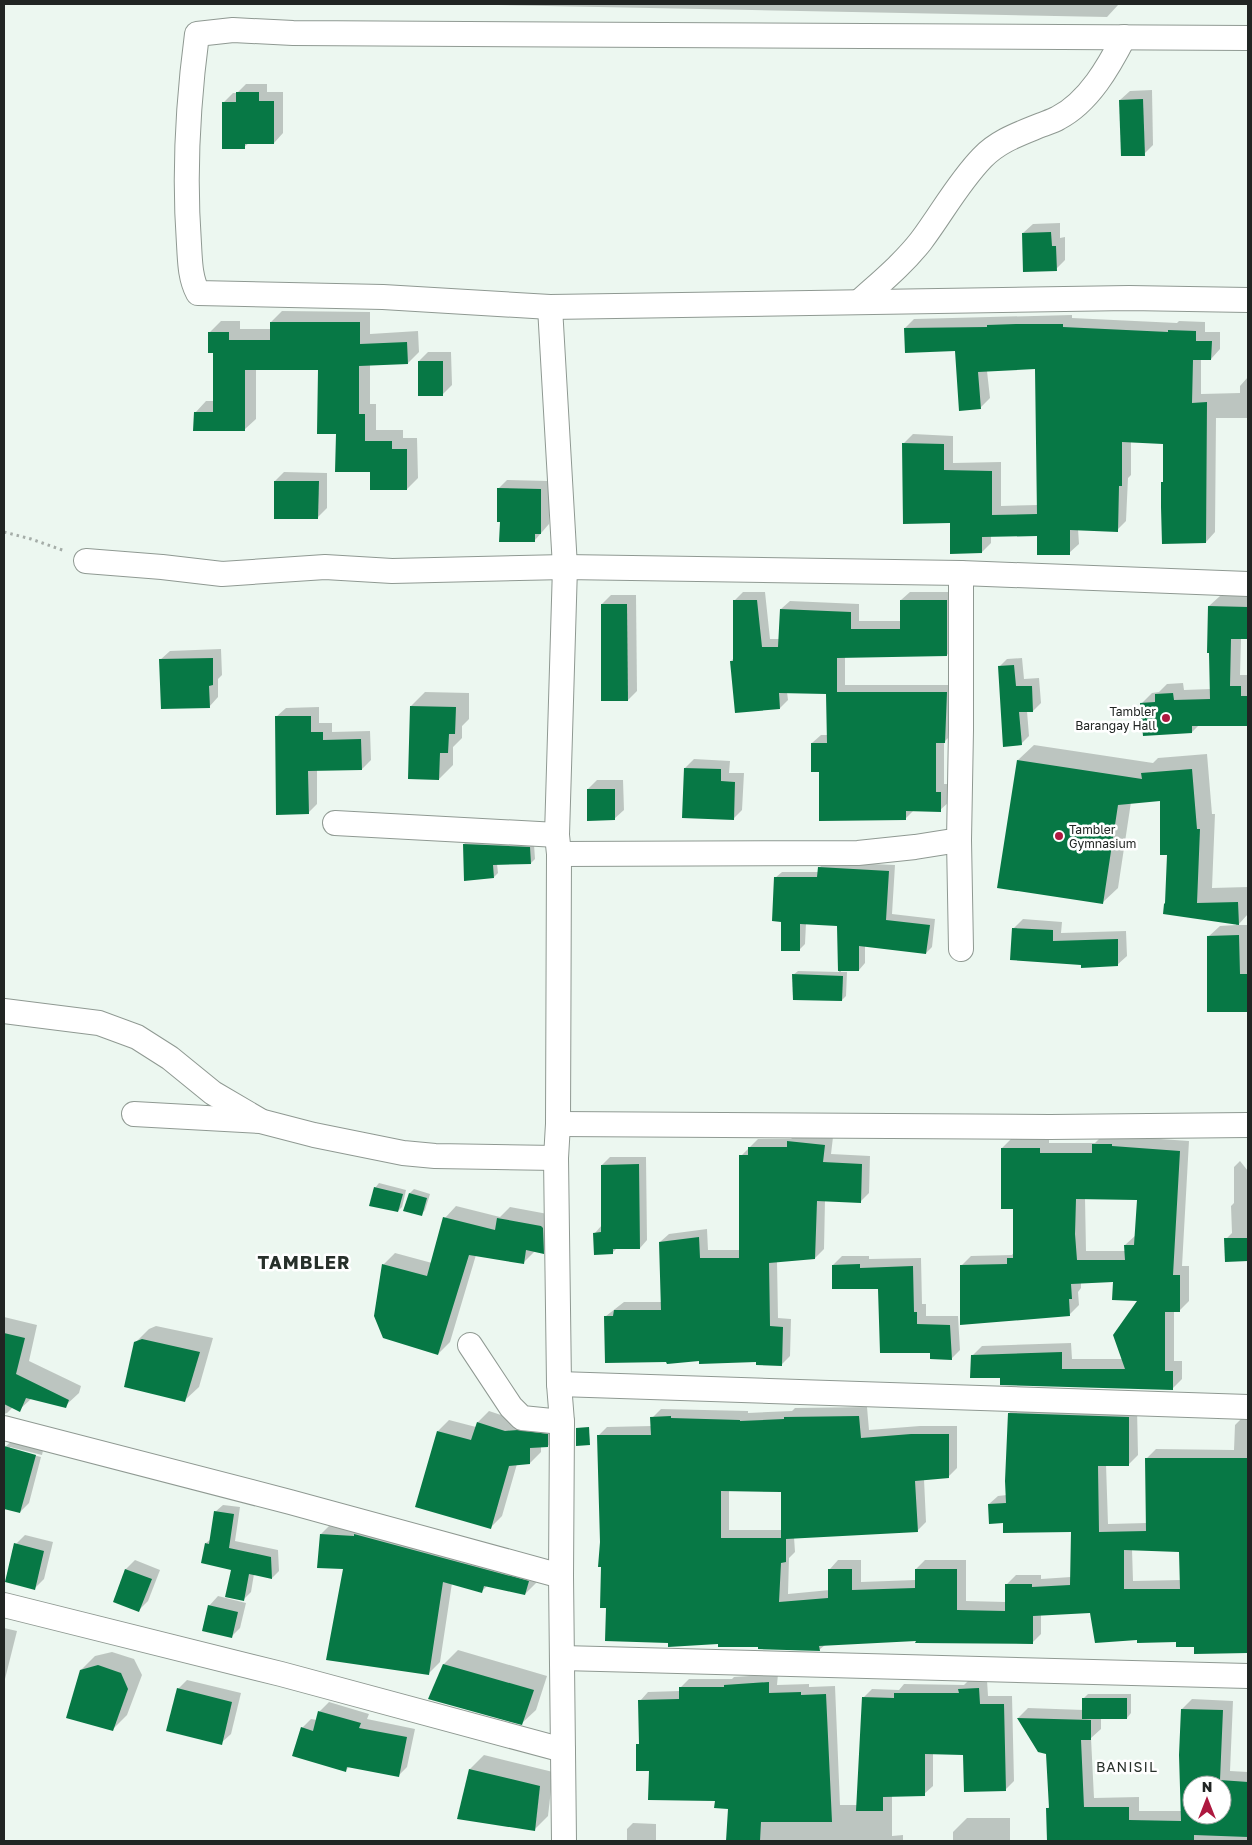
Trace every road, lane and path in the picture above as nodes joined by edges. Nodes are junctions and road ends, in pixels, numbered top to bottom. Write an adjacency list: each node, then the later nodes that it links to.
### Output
1 (1124, 37): 2 (street); 4 (street); 5 (street)
2 (1248, 38)
3 (1248, 300): 4 (street)
4 (859, 302): 5 (street)
5 (550, 308): 8 (street)
6 (4, 532): 7 (path)
7 (86, 561): 8 (street)
8 (565, 567): 9 (street); 13 (street)
9 (961, 573): 10 (street); 12 (street)
10 (1248, 584)
11 (335, 823): 13 (street)
12 (959, 840): 13 (street); 14 (street)
13 (558, 844): 18 (street)
14 (961, 949)
15 (4, 1011): 17 (street)
16 (134, 1114): 17 (street)
17 (260, 1121): 20 (street)
18 (558, 1124): 19 (street); 20 (street)
19 (1248, 1125)
20 (556, 1158): 22 (street)
21 (470, 1345): 24 (street)
22 (559, 1384): 23 (street); 24 (street)
23 (1248, 1407)
24 (562, 1422): 26 (street)
25 (4, 1428): 26 (street)
26 (561, 1576): 28 (street)
27 (4, 1605): 30 (street)
28 (562, 1658): 29 (street); 30 (street)
29 (1248, 1676)
30 (563, 1750): 31 (street)
31 (564, 1841)

